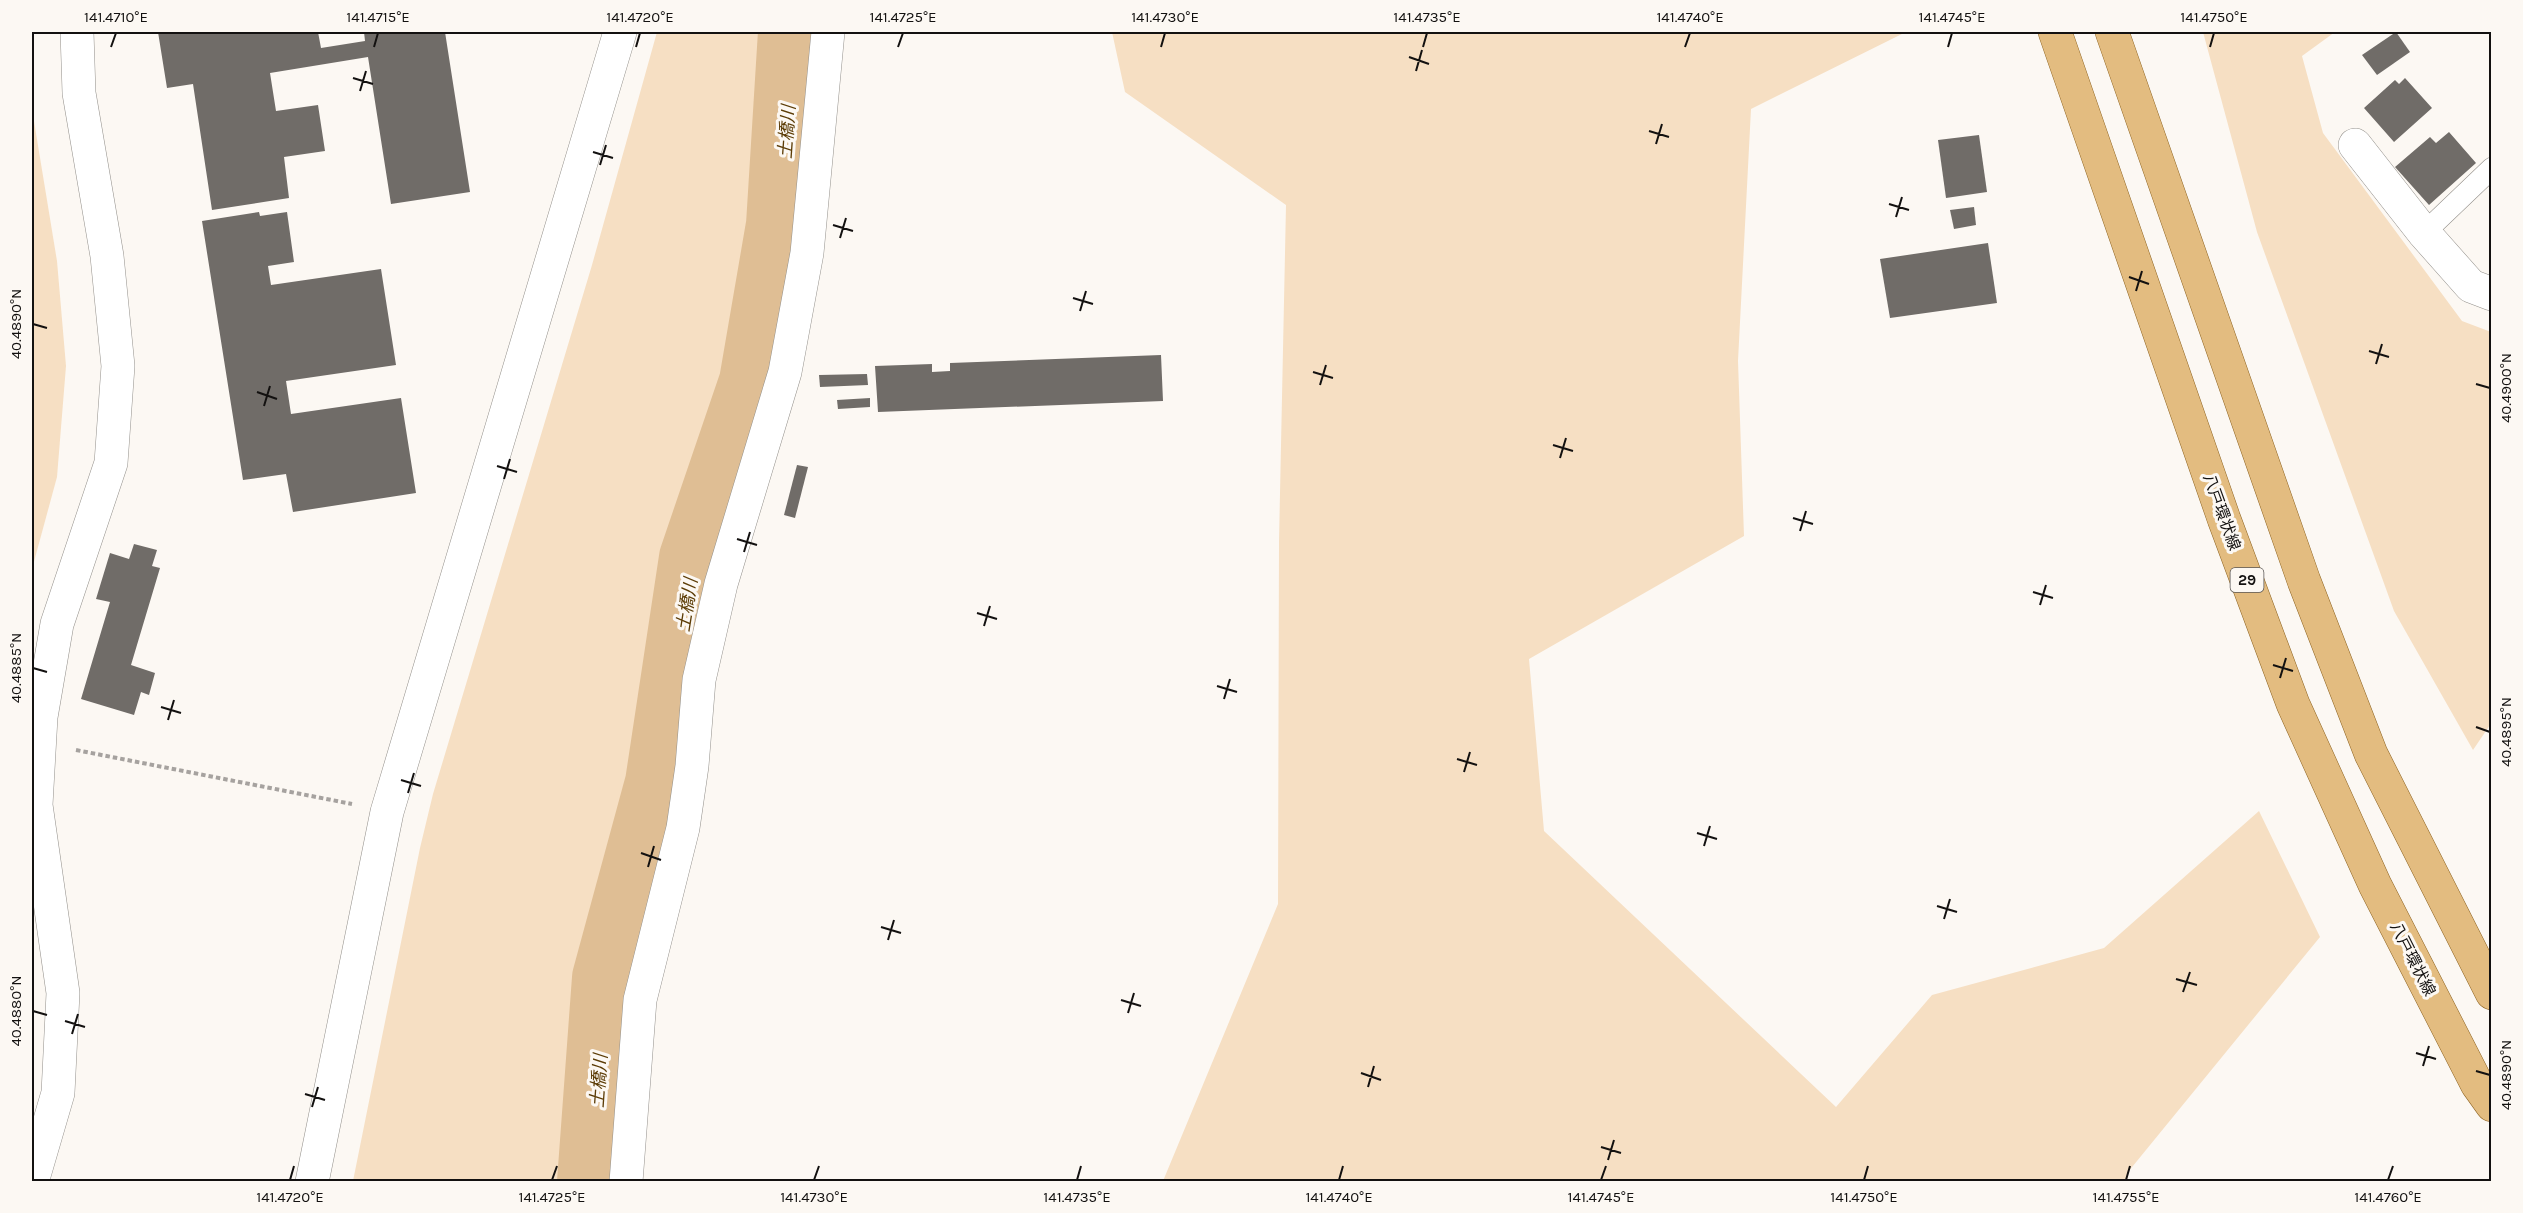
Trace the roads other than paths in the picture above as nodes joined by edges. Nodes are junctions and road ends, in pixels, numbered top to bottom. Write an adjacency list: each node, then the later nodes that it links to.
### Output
1 (77, 32): 12 (street)
2 (621, 32): 13 (street)
3 (828, 32): 14 (street)
4 (2055, 32): 11 (main road, 八戸環状線 / 29)
5 (2112, 32): 10 (main road)
6 (2355, 145): 8 (street)
7 (2492, 168): 8 (lane)
8 (2424, 233): 9 (street)
9 (2492, 294)
10 (2492, 993)
11 (2492, 1106)
12 (32, 1182)
13 (312, 1182)
14 (626, 1182)

